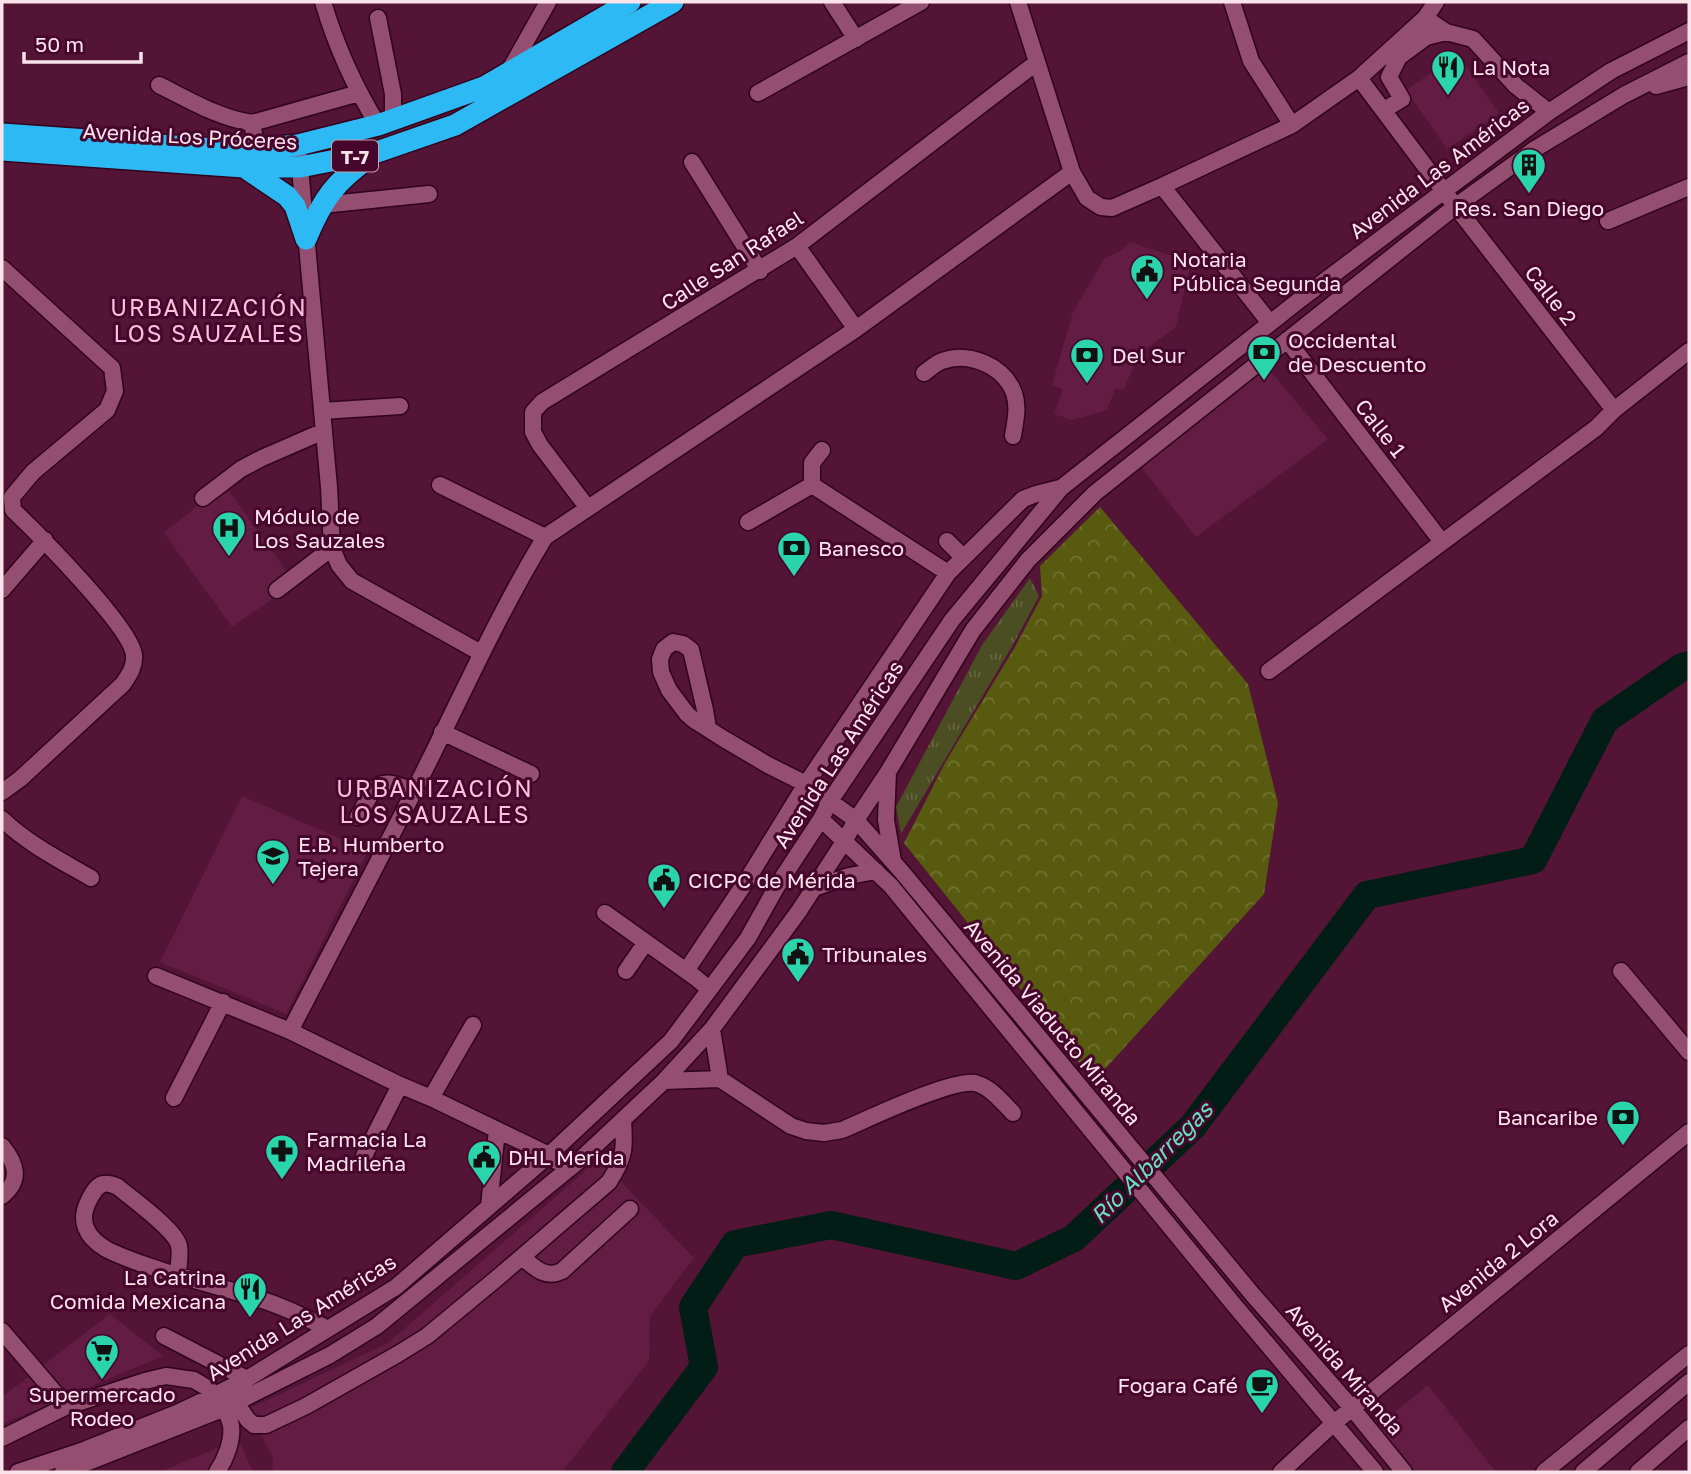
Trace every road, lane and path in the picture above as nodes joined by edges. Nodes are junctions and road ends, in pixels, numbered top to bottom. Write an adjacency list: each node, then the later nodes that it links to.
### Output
1 (323, 2): 21 (street)
2 (548, 2): 17 (street)
3 (630, 2): 17 (highway, Avenida Los Próceres / T-7)
4 (673, 2): 33 (highway, Avenida Los Próceres / T-7)
5 (832, 2): 14 (street)
6 (921, 2): 14 (street)
7 (1018, 2): 16 (street)
8 (1232, 2): 28 (street)
9 (1436, 2): 11 (street)
10 (378, 18): 26 (street)
11 (1425, 18): 13 (street); 19 (street)
12 (1689, 31): 25 (street, Avenida Las Américas)
13 (1446, 32): 24 (street); 25 (street)
14 (856, 39): 22 (street)
15 (1689, 62): 23 (street, Avenida Las Américas)
16 (1036, 63): 37 (street); 46 (street, Calle San Rafael)
17 (508, 74): 26 (highway, Avenida Los Próceres / T-7)
18 (1689, 77): 23 (street)
19 (1359, 78): 24 (street, Calle 2); 28 (street)
20 (159, 85): 27 (street)
21 (359, 93): 26 (street); 27 (street)
22 (758, 93)
23 (1624, 95): 43 (street, Avenida Las Américas)
24 (1384, 110): 40 (street, Calle 2)
25 (1549, 112): 40 (street, Avenida Las Américas)
26 (386, 122): 30 (highway, Avenida Los Próceres / T-7)
27 (252, 123): 31 (street)
28 (1292, 125): 38 (street)
29 (2, 134): 31 (highway, Avenida Los Próceres / T-7)
30 (298, 145): 31 (highway, Avenida Los Próceres / T-7); 36 (street)
31 (257, 149)
32 (2, 150): 35 (highway, Avenida Los Próceres / T-7)
33 (377, 152): 36 (highway, Avenida Los Próceres / T-7); 42 (highway, T-7)
34 (692, 162): 48 (street)
35 (244, 167): 36 (highway, Avenida Los Próceres / T-7); 45 (highway)
36 (300, 167): 45 (street)
37 (1072, 172): 38 (street); 50 (street)
38 (1162, 186): 49 (street)
39 (1689, 187): 44 (street)
40 (1443, 190): 43 (street, Calle 2); 49 (street, Avenida Las Américas)
41 (429, 194): 42 (street)
42 (322, 205): 45 (highway, T-7)
43 (1456, 206): 51 (street, Avenida Las Américas); 55 (street, Calle 2)
44 (1608, 221)
45 (306, 239): 56 (street)
46 (797, 246): 48 (street, Calle San Rafael); 50 (street)
47 (2, 268): 63 (street)
48 (760, 271): 65 (street, Calle San Rafael)
49 (1270, 323): 62 (street, Avenida Las Américas)
50 (856, 329): 65 (street)
51 (1287, 341): 70 (street, Calle 1); 82 (street, Avenida Las Américas)
52 (1689, 351): 55 (street)
53 (924, 373): 58 (street)
54 (400, 407): 56 (street)
55 (1614, 410): 70 (street)
56 (322, 411): 57 (street)
57 (324, 431): 64 (street); 71 (street)
58 (1013, 436)
59 (822, 450): 61 (street)
60 (440, 485): 67 (street)
61 (812, 485): 66 (street); 73 (street)
62 (1061, 488): 72 (street); 77 (street, Avenida Las Américas)
63 (7, 492): 68 (street)
64 (203, 498)
65 (587, 507): 67 (street)
66 (748, 522)
67 (545, 537): 78 (street)
68 (45, 540): 74 (street); 85 (street)
69 (947, 541): 72 (street)
70 (1442, 542): 79 (street)
71 (332, 548): 75 (street); 78 (street)
72 (964, 557): 73 (street)
73 (947, 573): 76 (street)
74 (2, 590)
75 (277, 590)
76 (933, 595): 77 (street); 84 (street)
77 (957, 614): 87 (street, Avenida Las Américas)
78 (481, 653): 81 (street)
79 (1269, 671)
80 (708, 728): 80 (street); 84 (street)
81 (442, 732): 83 (street); 86 (street)
82 (888, 772): 91 (street, Avenida Las Américas); 93 (street)
83 (531, 774)
84 (806, 784): 87 (street); 96 (street)
85 (2, 792)
86 (414, 792): 88 (street); 109 (street)
87 (830, 801): 89 (street, Avenida Las Américas); 91 (street)
88 (358, 817)
89 (821, 818): 92 (street); 98 (street, Avenida Las Américas)
90 (2, 819): 95 (street)
91 (856, 820): 92 (street, Avenida Las Américas); 93 (street)
92 (845, 840): 94 (street); 97 (street, Avenida Las Américas)
93 (897, 868): 129 (street, Avenida Viaducto Miranda)
94 (876, 871): 97 (street); 130 (street, Avenida Viaducto Miranda)
95 (92, 877)
96 (747, 880): 98 (street); 102 (street)
97 (814, 888): 108 (street, Avenida Las Américas)
98 (772, 895): 105 (street, Avenida Las Américas)
99 (605, 914): 100 (street)
100 (646, 942): 101 (street); 102 (street)
101 (626, 971)
102 (686, 971): 105 (street)
103 (1621, 971): 110 (street)
104 (156, 976): 106 (street)
105 (709, 989): 121 (street, Avenida Las Américas)
106 (223, 1002): 109 (street); 114 (street)
107 (473, 1026): 115 (street)
108 (712, 1029): 111 (street); 112 (street, Avenida Las Américas)
109 (290, 1031): 113 (street)
110 (1689, 1052)
111 (720, 1079): 112 (street); 116 (street)
112 (664, 1081): 117 (street, Avenida Las Américas)
113 (400, 1086): 115 (street); 122 (street)
114 (174, 1098)
115 (431, 1098): 118 (street)
116 (1013, 1113)
117 (623, 1120): 123 (street, Avenida Las Américas); 127 (street)
118 (497, 1130): 121 (street); 125 (street)
119 (1689, 1132): 139 (street, Avenida 2 Lora)
120 (2, 1146): 124 (street)
121 (550, 1154): 123 (street); 125 (street, Avenida Las Américas)
122 (364, 1156)
123 (565, 1171): 137 (street, Avenida Las Américas)
124 (2, 1196)
125 (489, 1206): 131 (street, Avenida Las Américas)
126 (630, 1209): 127 (street)
127 (522, 1257): 137 (street)
128 (178, 1275): 128 (street); 131 (street)
129 (1253, 1294): 139 (street, Avenida Miranda)
130 (1235, 1306): 140 (street, Avenida Miranda)
131 (328, 1329): 135 (street, Avenida Las Américas)
132 (2, 1331): 138 (street)
133 (164, 1336): 135 (street)
134 (1689, 1354): 142 (street)
135 (247, 1379): 137 (street, Avenida Las Américas)
136 (1689, 1382): 144 (street)
137 (225, 1403): 138 (street); 145 (street, Avenida Las Américas); 146 (street, Avenida Las Américas); 148 (street)
138 (65, 1407): 143 (street)
139 (1352, 1408): 140 (street, Avenida 2 Lora); 151 (street, Avenida Miranda)
140 (1334, 1423): 149 (street, Avenida 2 Lora); 150 (street, Avenida Miranda)
141 (1689, 1428): 154 (street)
142 (1596, 1430): 144 (street); 152 (street)
143 (2, 1438)
144 (1612, 1448): 153 (street)
145 (105, 1465): 147 (street, Avenida Las Américas)
146 (18, 1472)
147 (63, 1472)
148 (217, 1472)
149 (1281, 1472)
150 (1375, 1472)
151 (1404, 1472)
152 (1544, 1472)
153 (1583, 1472)
154 (1638, 1472)

